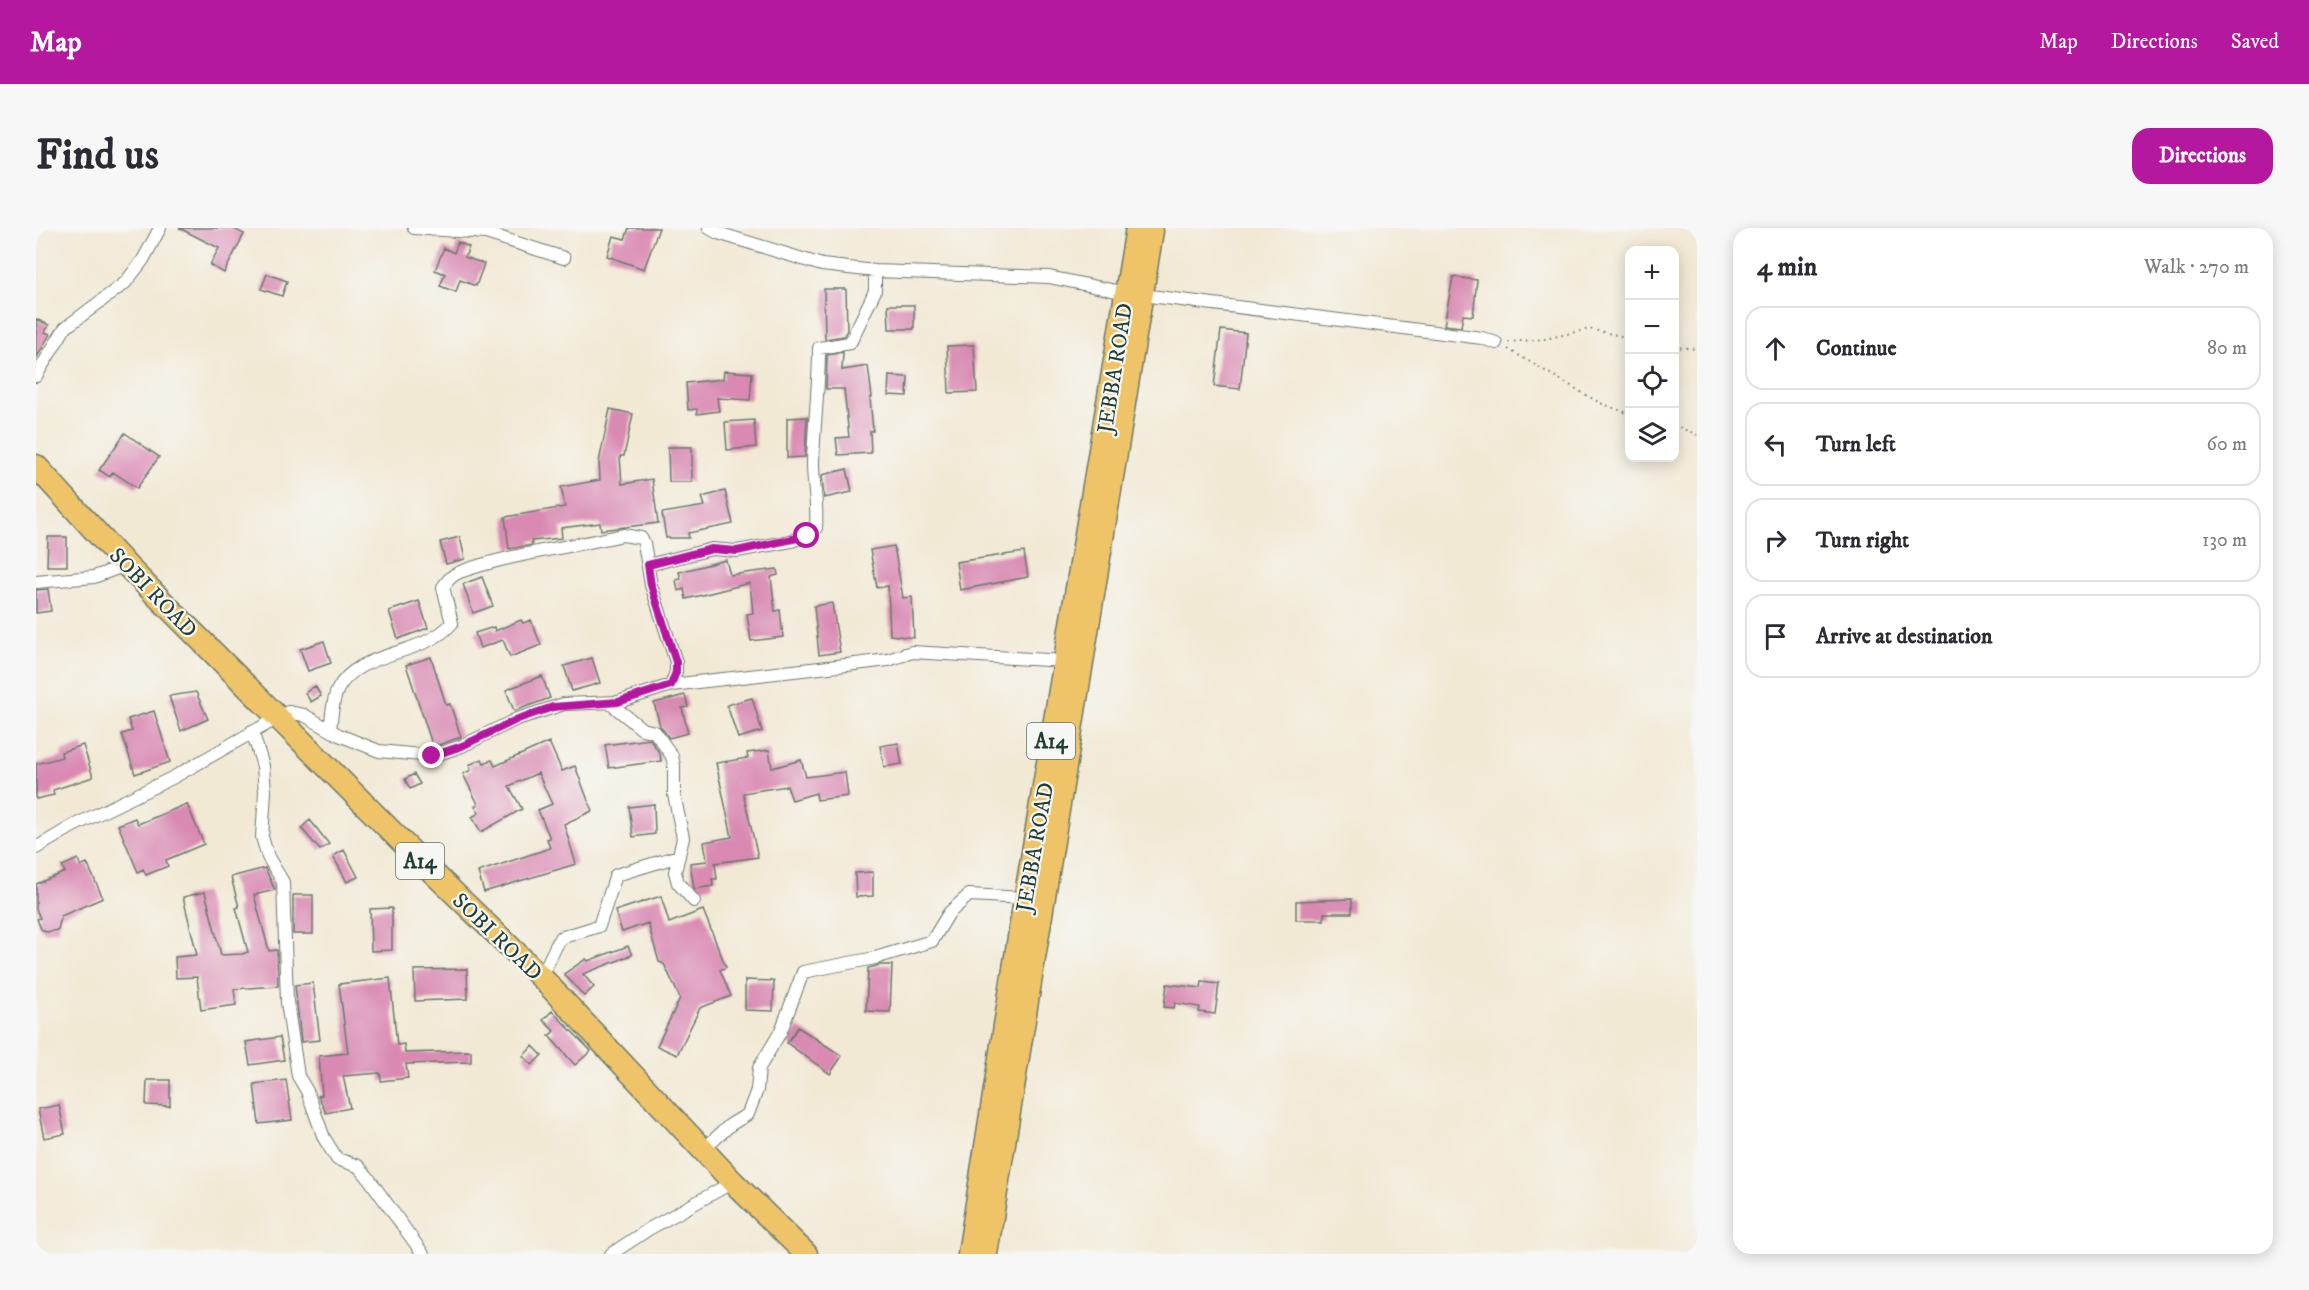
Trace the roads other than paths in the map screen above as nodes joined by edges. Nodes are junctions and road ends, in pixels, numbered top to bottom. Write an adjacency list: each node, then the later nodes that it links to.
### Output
1 (160, 228): 10 (street)
2 (414, 228): 6 (street)
3 (709, 228): 7 (street)
4 (1137, 228): 8 (highway, JEBBA ROAD / A14)
5 (1152, 228): 8 (highway, A14)
6 (564, 258)
7 (875, 271): 8 (street); 13 (street)
8 (1134, 294): 9 (street); 15 (highway, JEBBA ROAD / A14); 32 (highway, A14)
9 (1496, 343)
10 (36, 376)
11 (36, 466): 12 (highway, SOBI ROAD / A14)
12 (126, 565): 14 (street); 18 (highway, SOBI ROAD / A14)
13 (648, 565): 16 (street); 19 (street)
14 (36, 582)
15 (1065, 661): 16 (street); 23 (highway, JEBBA ROAD / A14)
16 (671, 685): 17 (street)
17 (610, 703): 19 (street); 22 (street)
18 (278, 716): 19 (street); 20 (street); 25 (highway, SOBI ROAD / A14)
19 (330, 729)
20 (252, 731): 21 (street); 28 (street)
21 (36, 848)
22 (678, 856): 24 (street); 25 (street)
23 (1025, 898): 26 (street); 31 (highway, JEBBA ROAD / A14)
24 (694, 901)
25 (541, 977): 26 (highway, SOBI ROAD / A14)
26 (703, 1150): 27 (highway, SOBI ROAD / A14)
27 (733, 1182): 29 (street); 30 (highway, SOBI ROAD / A14)
28 (423, 1254)
29 (611, 1254)
30 (806, 1254)
31 (969, 1254)
32 (986, 1254)

